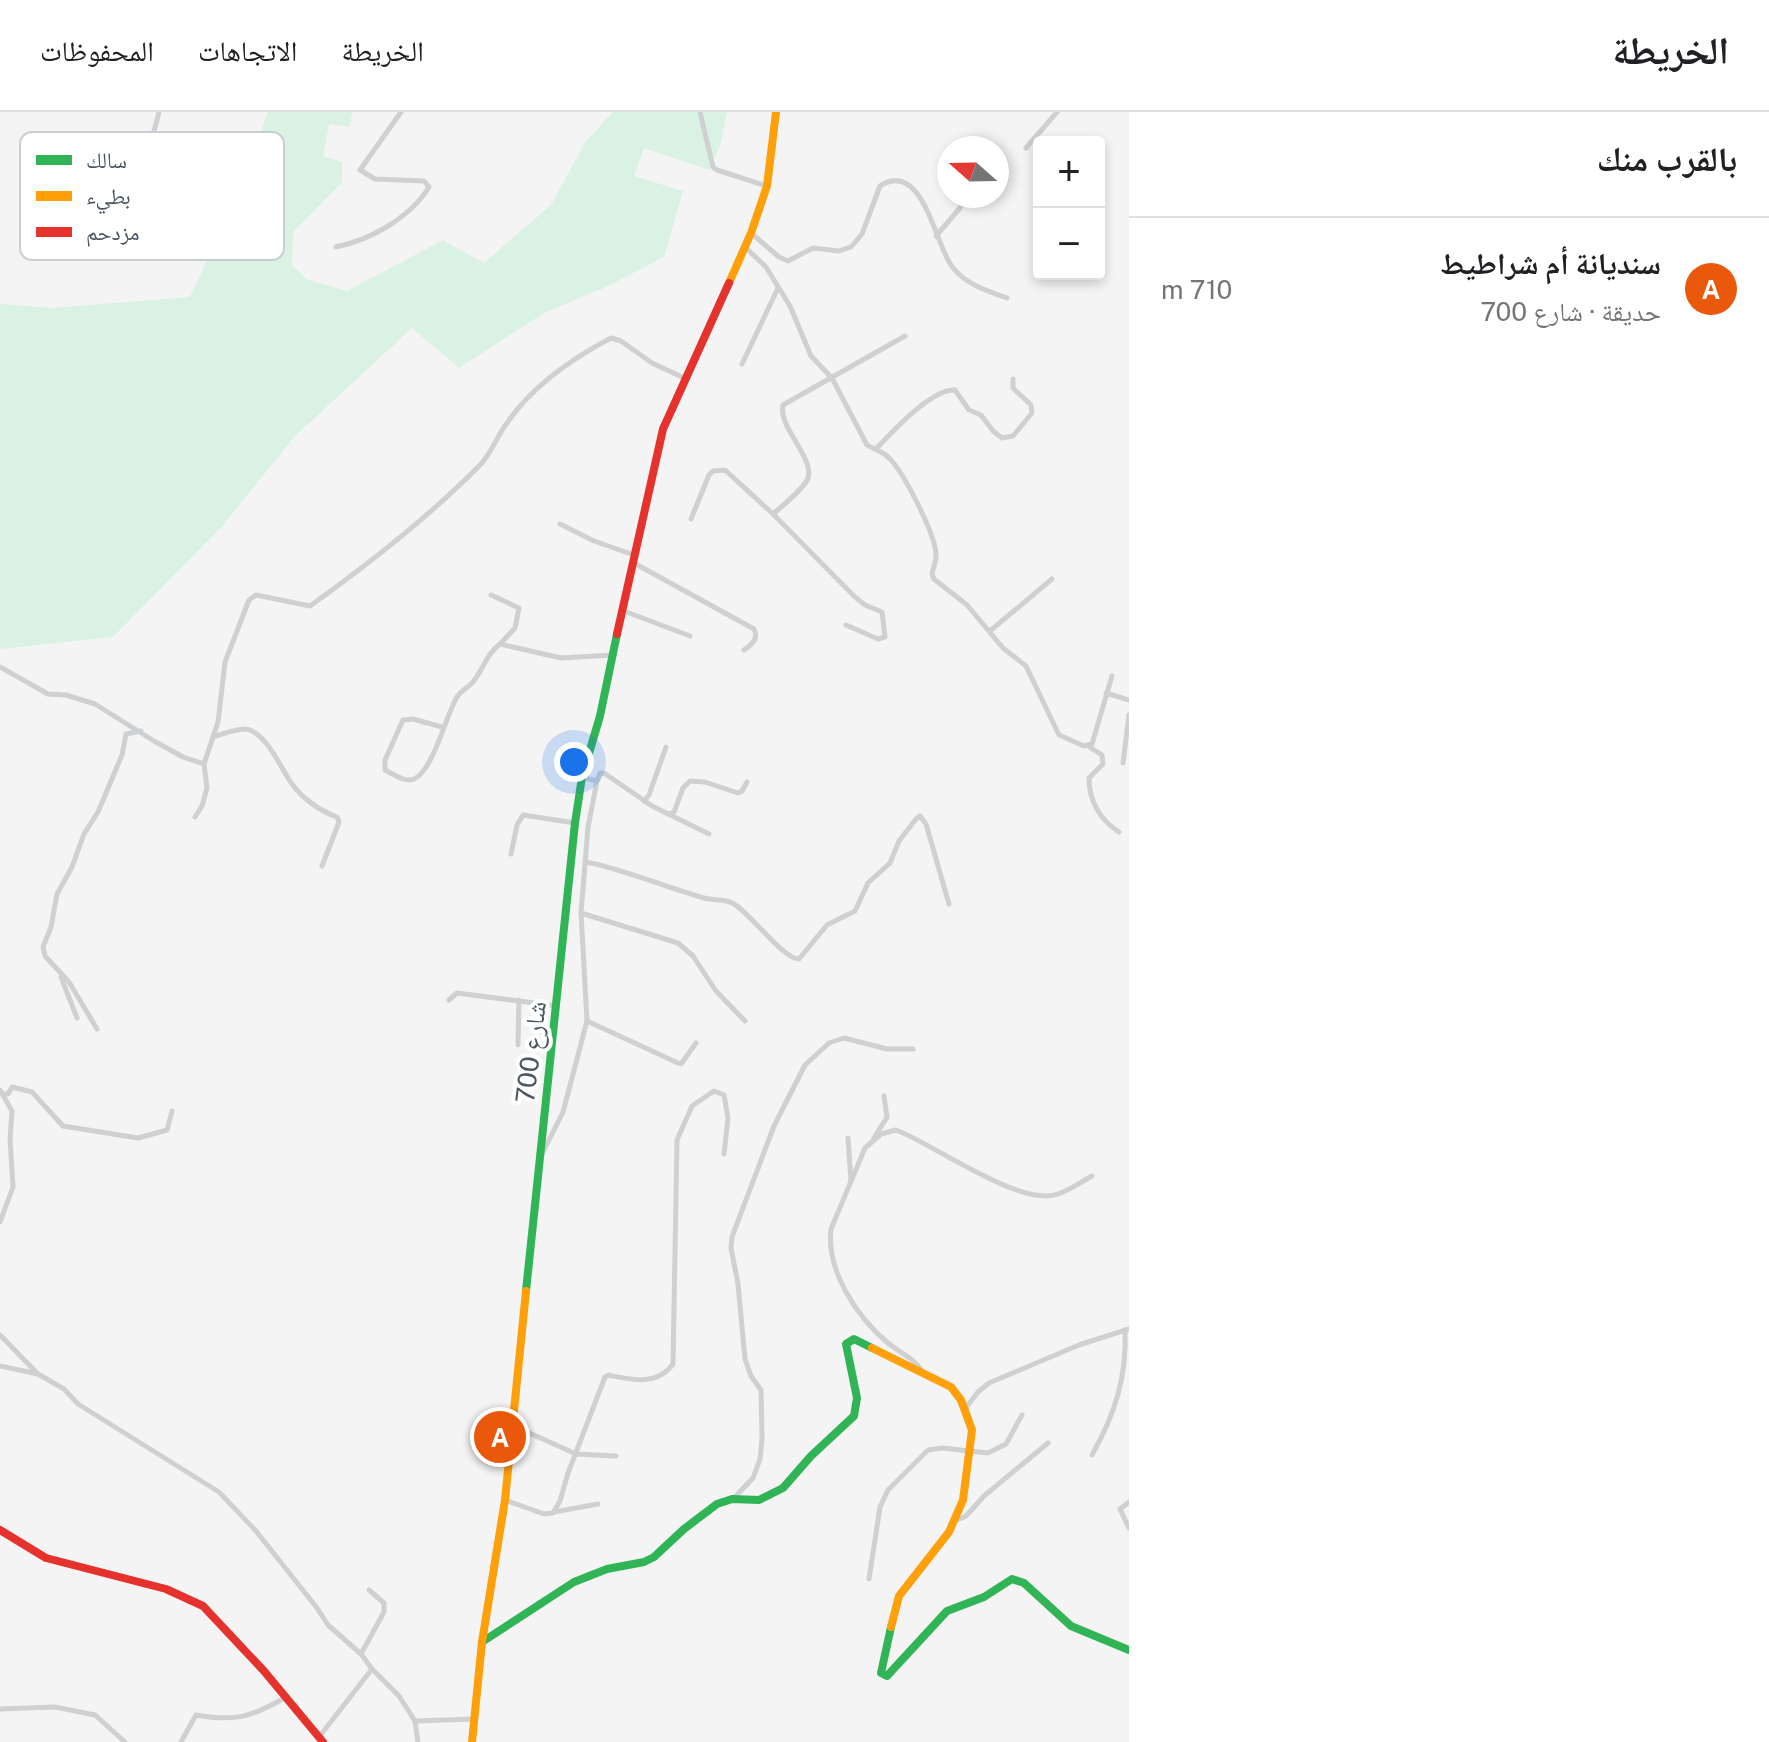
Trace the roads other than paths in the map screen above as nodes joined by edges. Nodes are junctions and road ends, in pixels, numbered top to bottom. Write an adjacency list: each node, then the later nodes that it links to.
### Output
1 (159, 112): 6 (street)
2 (401, 112): 12 (street)
3 (700, 112): 8 (street)
4 (776, 112): 8 (main road, شارع 700)
5 (1057, 112): 7 (street)
6 (153, 132)
7 (1026, 148)
8 (767, 186): 10 (main road, شارع 700)
9 (960, 208): 11 (street)
10 (751, 233): 11 (street); 13 (main road, شارع 700)
11 (936, 236): 15 (street)
12 (336, 247)
13 (745, 247): 14 (street); 18 (main road, شارع 700)
14 (778, 287): 17 (street); 19 (street)
15 (1007, 298)
16 (905, 336): 19 (street)
17 (742, 364)
18 (684, 378): 25 (main road, شارع 700); 42 (street)
19 (832, 378): 21 (street); 22 (street)
20 (1013, 379): 21 (street)
21 (876, 449): 30 (street)
22 (773, 514): 23 (street); 29 (street)
23 (691, 519)
24 (560, 524): 25 (street)
25 (634, 559): 28 (main road, شارع 700); 33 (street)
26 (1052, 579): 30 (street)
27 (491, 595): 32 (street)
28 (624, 611): 31 (street); 34 (main road, شارع 700)
29 (846, 625)
30 (990, 631): 43 (street)
31 (690, 636)
32 (500, 644): 34 (street); 40 (street)
33 (744, 650)
34 (614, 654): 47 (main road, شارع 700)
35 (0, 667): 41 (street)
36 (1112, 676): 37 (street)
37 (1106, 693): 38 (street); 43 (street)
38 (1129, 700)
39 (1129, 715): 45 (street)
40 (442, 727): 40 (street)
41 (141, 731): 46 (street); 61 (street)
42 (215, 736): 46 (street); 58 (street)
43 (1088, 746): 54 (street)
44 (666, 747): 50 (street)
45 (1123, 763)
46 (204, 764): 52 (street)
47 (582, 777): 48 (street); 53 (main road, شارع 700)
48 (597, 781): 50 (street); 57 (street)
49 (747, 782): 51 (street)
50 (644, 801): 51 (street)
51 (668, 814): 55 (street)
52 (195, 817)
53 (575, 823): 56 (street); 64 (main road, شارع 700)
54 (1119, 832)
55 (709, 834)
56 (511, 854)
57 (586, 862): 59 (street); 60 (street)
58 (322, 866)
59 (949, 904)
60 (581, 913): 66 (street); 67 (street)
61 (61, 976): 65 (street); 68 (street)
62 (449, 1000): 63 (street)
63 (519, 1000): 64 (street); 70 (street)
64 (557, 1006): 78 (main road, شارع 700)
65 (77, 1018)
66 (587, 1021): 69 (street); 78 (street)
67 (745, 1021)
68 (97, 1029)
69 (696, 1043)
70 (518, 1045)
71 (913, 1049): 95 (street)
72 (2, 1092): 74 (street); 81 (street)
73 (884, 1096): 76 (street)
74 (172, 1111)
75 (848, 1138): 80 (street)
76 (871, 1143): 79 (street); 80 (street)
77 (724, 1154): 92 (street)
78 (538, 1160): 89 (main road, شارع 700)
79 (1092, 1176)
80 (851, 1182): 85 (street)
81 (0, 1222)
82 (1127, 1330): 87 (street); 93 (street)
83 (0, 1335): 86 (street)
84 (0, 1366): 86 (street)
85 (923, 1372): 87 (main road); 95 (main road)
86 (38, 1374): 107 (street)
87 (965, 1409): 91 (main road)
88 (1022, 1415): 91 (street)
89 (514, 1426): 92 (street); 96 (main road, شارع 700)
90 (1048, 1443): 100 (street)
91 (969, 1450): 100 (main road); 103 (street)
92 (576, 1454): 94 (street); 99 (street)
93 (1092, 1455)
94 (616, 1456)
95 (732, 1499): 105 (main road)
96 (505, 1500): 99 (street); 105 (main road, شارع 700)
97 (1129, 1502): 101 (street)
98 (598, 1504): 99 (street)
99 (553, 1513)
100 (955, 1521): 106 (main road)
101 (1129, 1528)
102 (0, 1530): 109 (main road)
103 (869, 1579)
104 (369, 1590): 107 (street)
105 (482, 1642): 111 (main road, شارع 700)
106 (1129, 1650)
107 (361, 1654): 108 (street)
108 (372, 1669): 112 (street); 113 (street)
109 (286, 1697): 113 (main road); 115 (street)
110 (0, 1709): 114 (street)
111 (475, 1719): 112 (street); 117 (main road, شارع 700)
112 (415, 1721): 116 (street)
113 (321, 1740)
114 (125, 1742)
115 (181, 1742)
116 (418, 1742)
117 (472, 1742)

